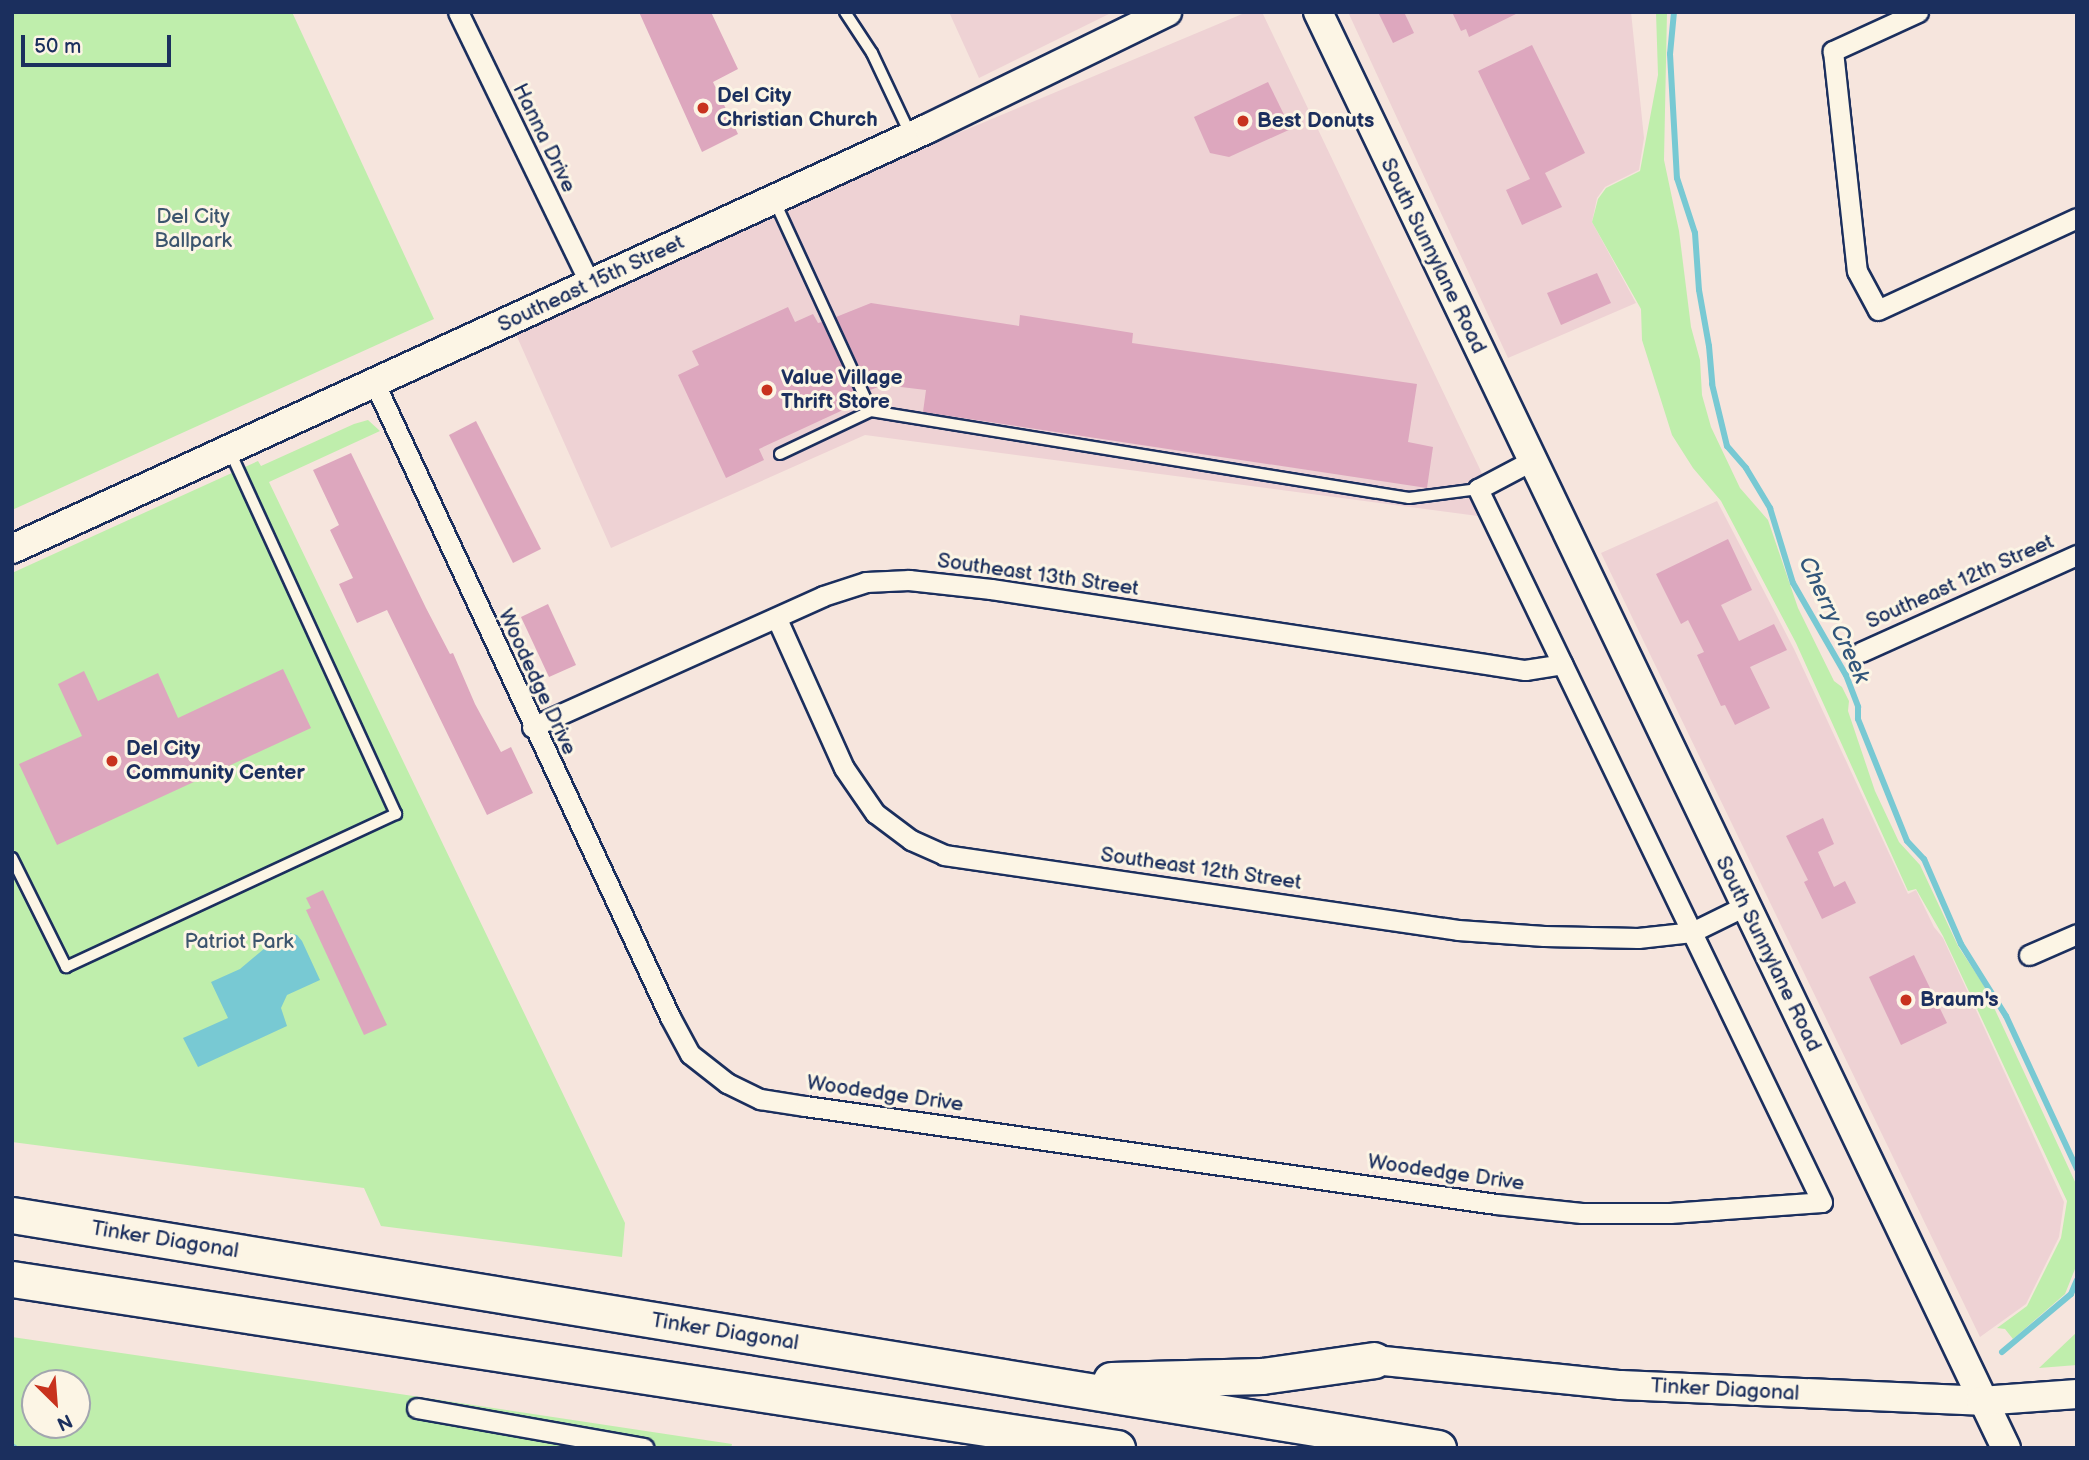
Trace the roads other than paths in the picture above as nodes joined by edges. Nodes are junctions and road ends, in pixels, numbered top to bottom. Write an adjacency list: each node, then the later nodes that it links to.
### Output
1 (458, 12): 9 (street, Hanna Drive)
2 (845, 12): 6 (lane)
3 (1167, 12): 6 (main road, Southeast 15th Street)
4 (1318, 12): 14 (main road, South Sunnylane Road)
5 (1918, 12): 8 (street)
6 (911, 136): 7 (main road, Southeast 15th Street)
7 (774, 199): 9 (main road, Southeast 15th Street); 11 (lane)
8 (2077, 218)
9 (590, 284): 10 (main road, Southeast 15th Street)
10 (375, 384): 12 (main road, Southeast 15th Street); 21 (street, Woodedge Drive)
11 (871, 411): 13 (lane); 15 (lane)
12 (229, 449): 16 (main road, Southeast 15th Street); 22 (lane)
13 (780, 454)
14 (1531, 461): 15 (street); 23 (main road, South Sunnylane Road)
15 (1478, 489): 20 (street)
16 (12, 549)
17 (2077, 555): 19 (street, Southeast 12th Street)
18 (777, 618): 20 (street, Southeast 13th Street); 21 (street, Southeast 13th Street); 24 (street, Southeast 12th Street)
19 (1861, 652)
20 (1563, 664): 24 (street)
21 (532, 727): 24 (street, Woodedge Drive)
22 (12, 858)
23 (1745, 906): 24 (street, Southeast 12th Street); 32 (main road, South Sunnylane Road)
24 (1692, 932)
25 (2077, 933): 26 (street)
26 (2029, 955)
27 (12, 1215): 30 (highway, Tinker Diagonal)
28 (12, 1279): 34 (highway)
29 (1374, 1360): 30 (highway); 32 (main road, Tinker Diagonal)
30 (1034, 1383): 38 (highway, Tinker Diagonal)
31 (2077, 1394): 32 (main road, Tinker Diagonal)
32 (1981, 1401): 39 (main road, South Sunnylane Road)
33 (416, 1408): 35 (street)
34 (924, 1419): 36 (highway); 37 (highway)
35 (643, 1448)
36 (1024, 1448)
37 (1117, 1448)
38 (1438, 1448)
39 (2006, 1448)

